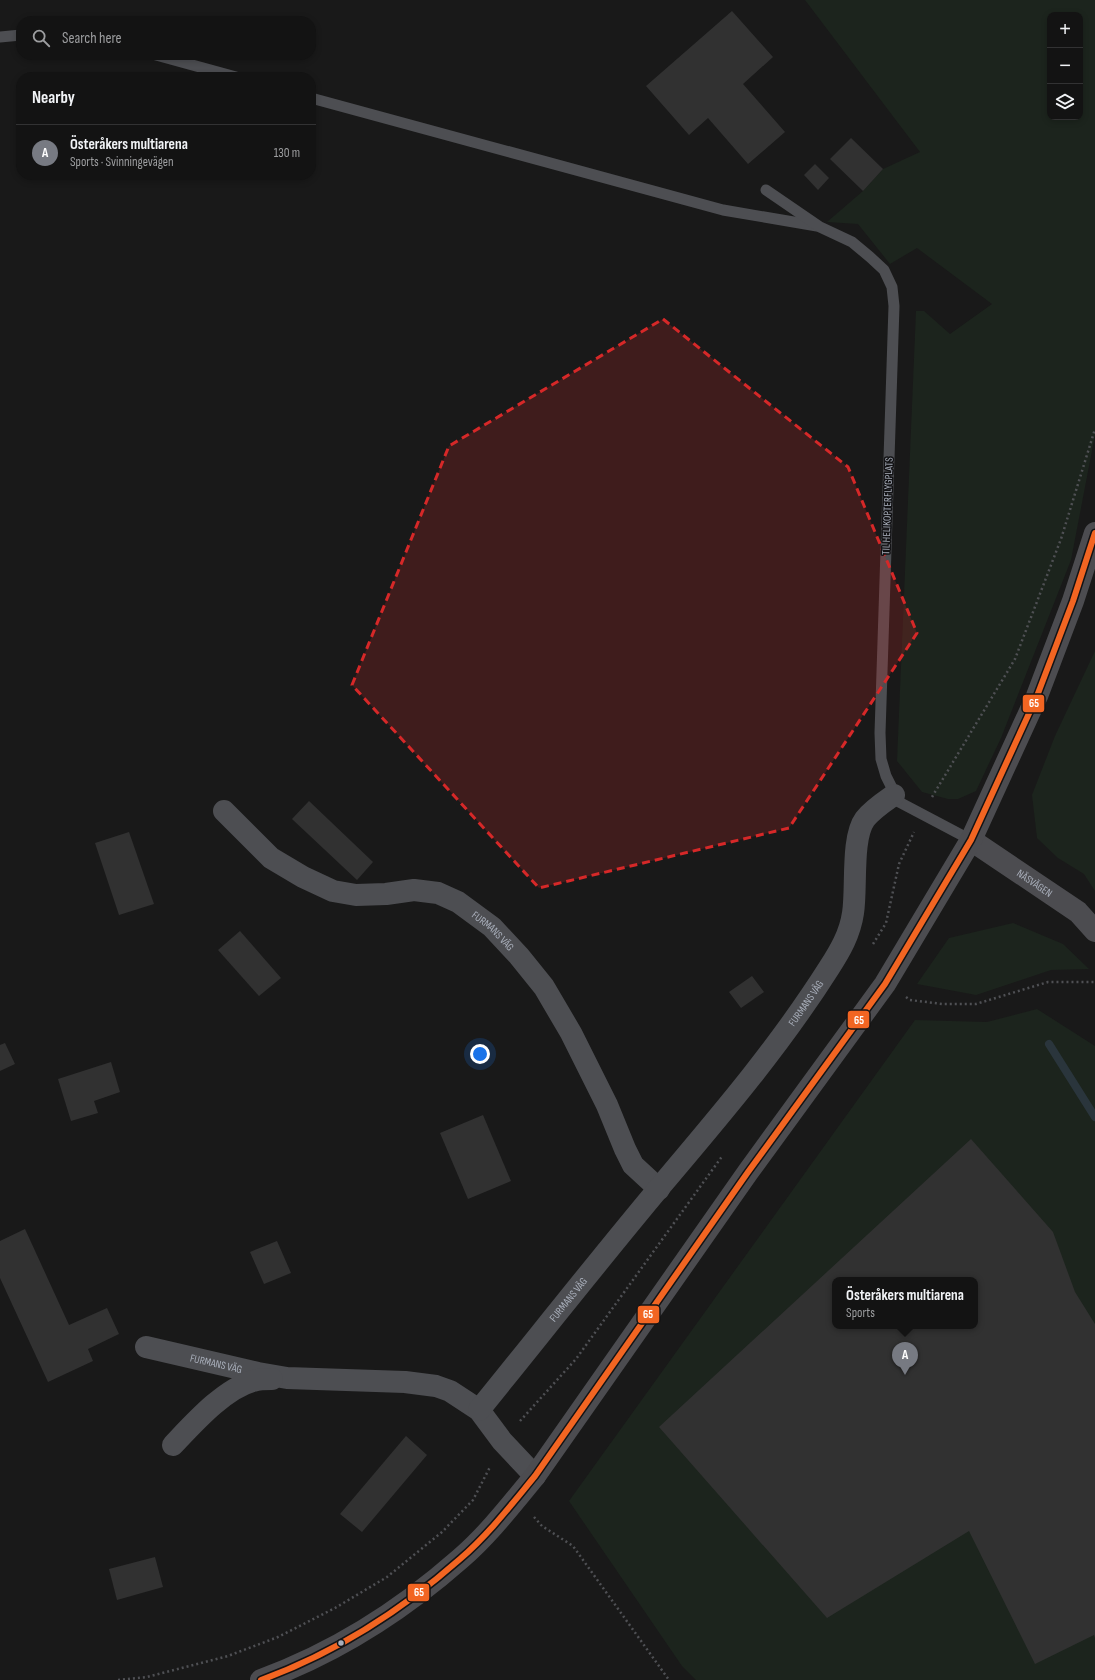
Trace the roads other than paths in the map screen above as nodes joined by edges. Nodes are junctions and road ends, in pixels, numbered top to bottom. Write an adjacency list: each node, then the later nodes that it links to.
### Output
1 (16, 35): 2 (lane)
2 (0, 37)
3 (174, 60): 4 (lane)
4 (218, 72)
5 (316, 99): 7 (lane)
6 (766, 190): 7 (lane, TIL HELIKOPTERFLYGPLATS)
7 (820, 227): 9 (lane, TIL HELIKOPTERFLYGPLATS)
8 (1095, 532): 11 (main road)
9 (894, 795): 11 (lane, TIL HELIKOPTERFLYGPLATS); 13 (street, FURMANS VÄG)
10 (224, 811): 13 (street, FURMANS VÄG)
11 (971, 840): 12 (main road, NÄSVÄGEN); 18 (main road)
12 (1095, 931)
13 (659, 1189): 16 (street, FURMANS VÄG)
14 (146, 1347): 15 (street, FURMANS VÄG)
15 (287, 1378): 16 (street, FURMANS VÄG); 17 (street, FURMANS VÄG)
16 (479, 1410): 18 (street, FURMANS VÄG)
17 (173, 1445)
18 (535, 1476): 19 (main road)
19 (261, 1680)

